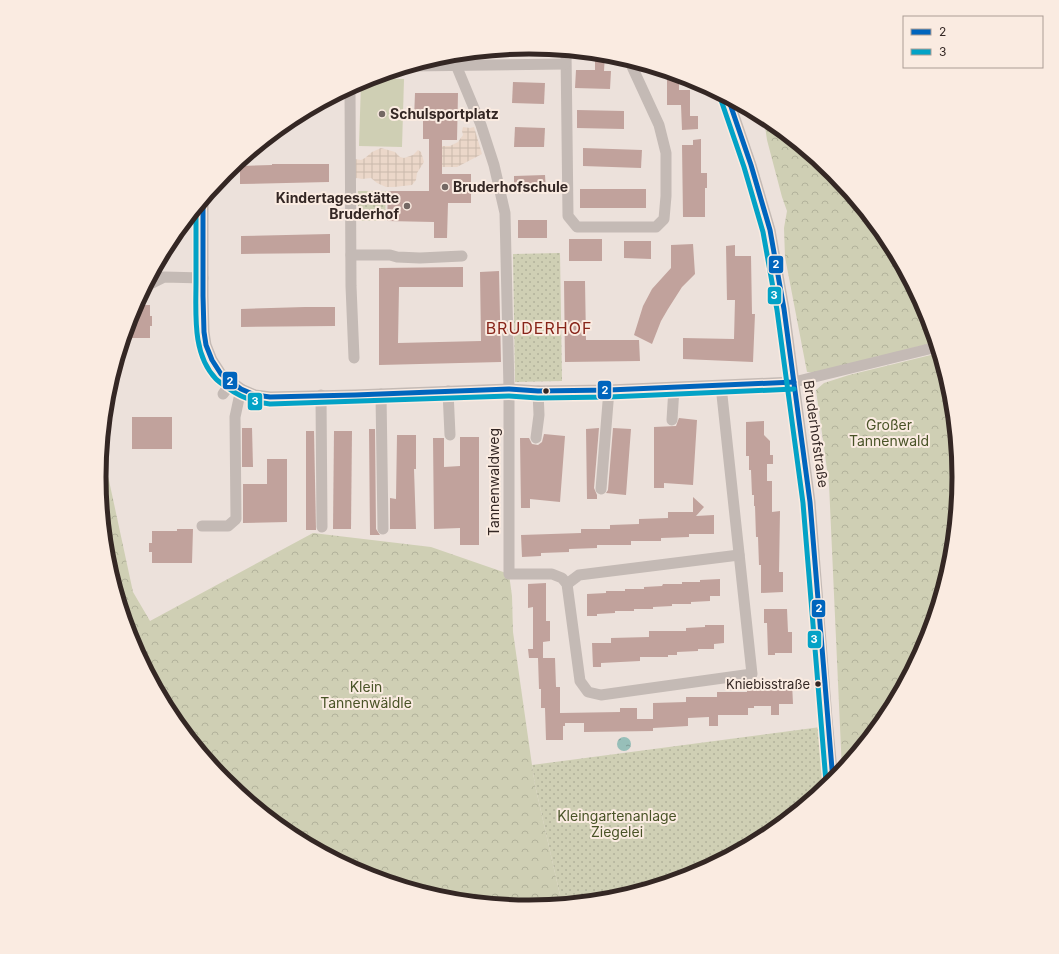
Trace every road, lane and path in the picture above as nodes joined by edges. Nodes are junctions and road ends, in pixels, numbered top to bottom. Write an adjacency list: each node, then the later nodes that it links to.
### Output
1 (566, 56): 4 (street)
2 (455, 60): 20 (street, Tannenwaldweg)
3 (459, 60): 4 (street)
4 (566, 64): 5 (street)
5 (632, 66)
6 (350, 94): 9 (street)
7 (730, 105): 15 (street, Bruderhofstraße)
8 (203, 208): 11 (street)
9 (351, 255): 10 (street); 14 (street)
10 (462, 256)
11 (203, 278): 12 (street); 16 (street)
12 (154, 282)
13 (932, 347): 15 (street)
14 (354, 358)
15 (794, 382): 17 (street); 36 (street, Bruderhofstraße)
16 (231, 383): 19 (street); 24 (street)
17 (721, 386): 18 (street); 34 (street)
18 (674, 388): 21 (street); 27 (street)
19 (241, 389): 26 (street); 31 (street)
20 (509, 389): 22 (street); 23 (street); 35 (street, Tannenwaldweg)
21 (609, 390): 23 (street); 30 (street)
22 (448, 391): 25 (street); 28 (street)
23 (538, 391): 29 (street)
24 (223, 394)
25 (381, 394): 26 (street); 33 (street)
26 (321, 395): 32 (street)
27 (672, 420)
28 (450, 435)
29 (536, 438)
30 (601, 489)
31 (202, 526)
32 (322, 527)
33 (383, 529)
34 (739, 554): 35 (street); 35 (street)
35 (567, 584)
36 (833, 772)

